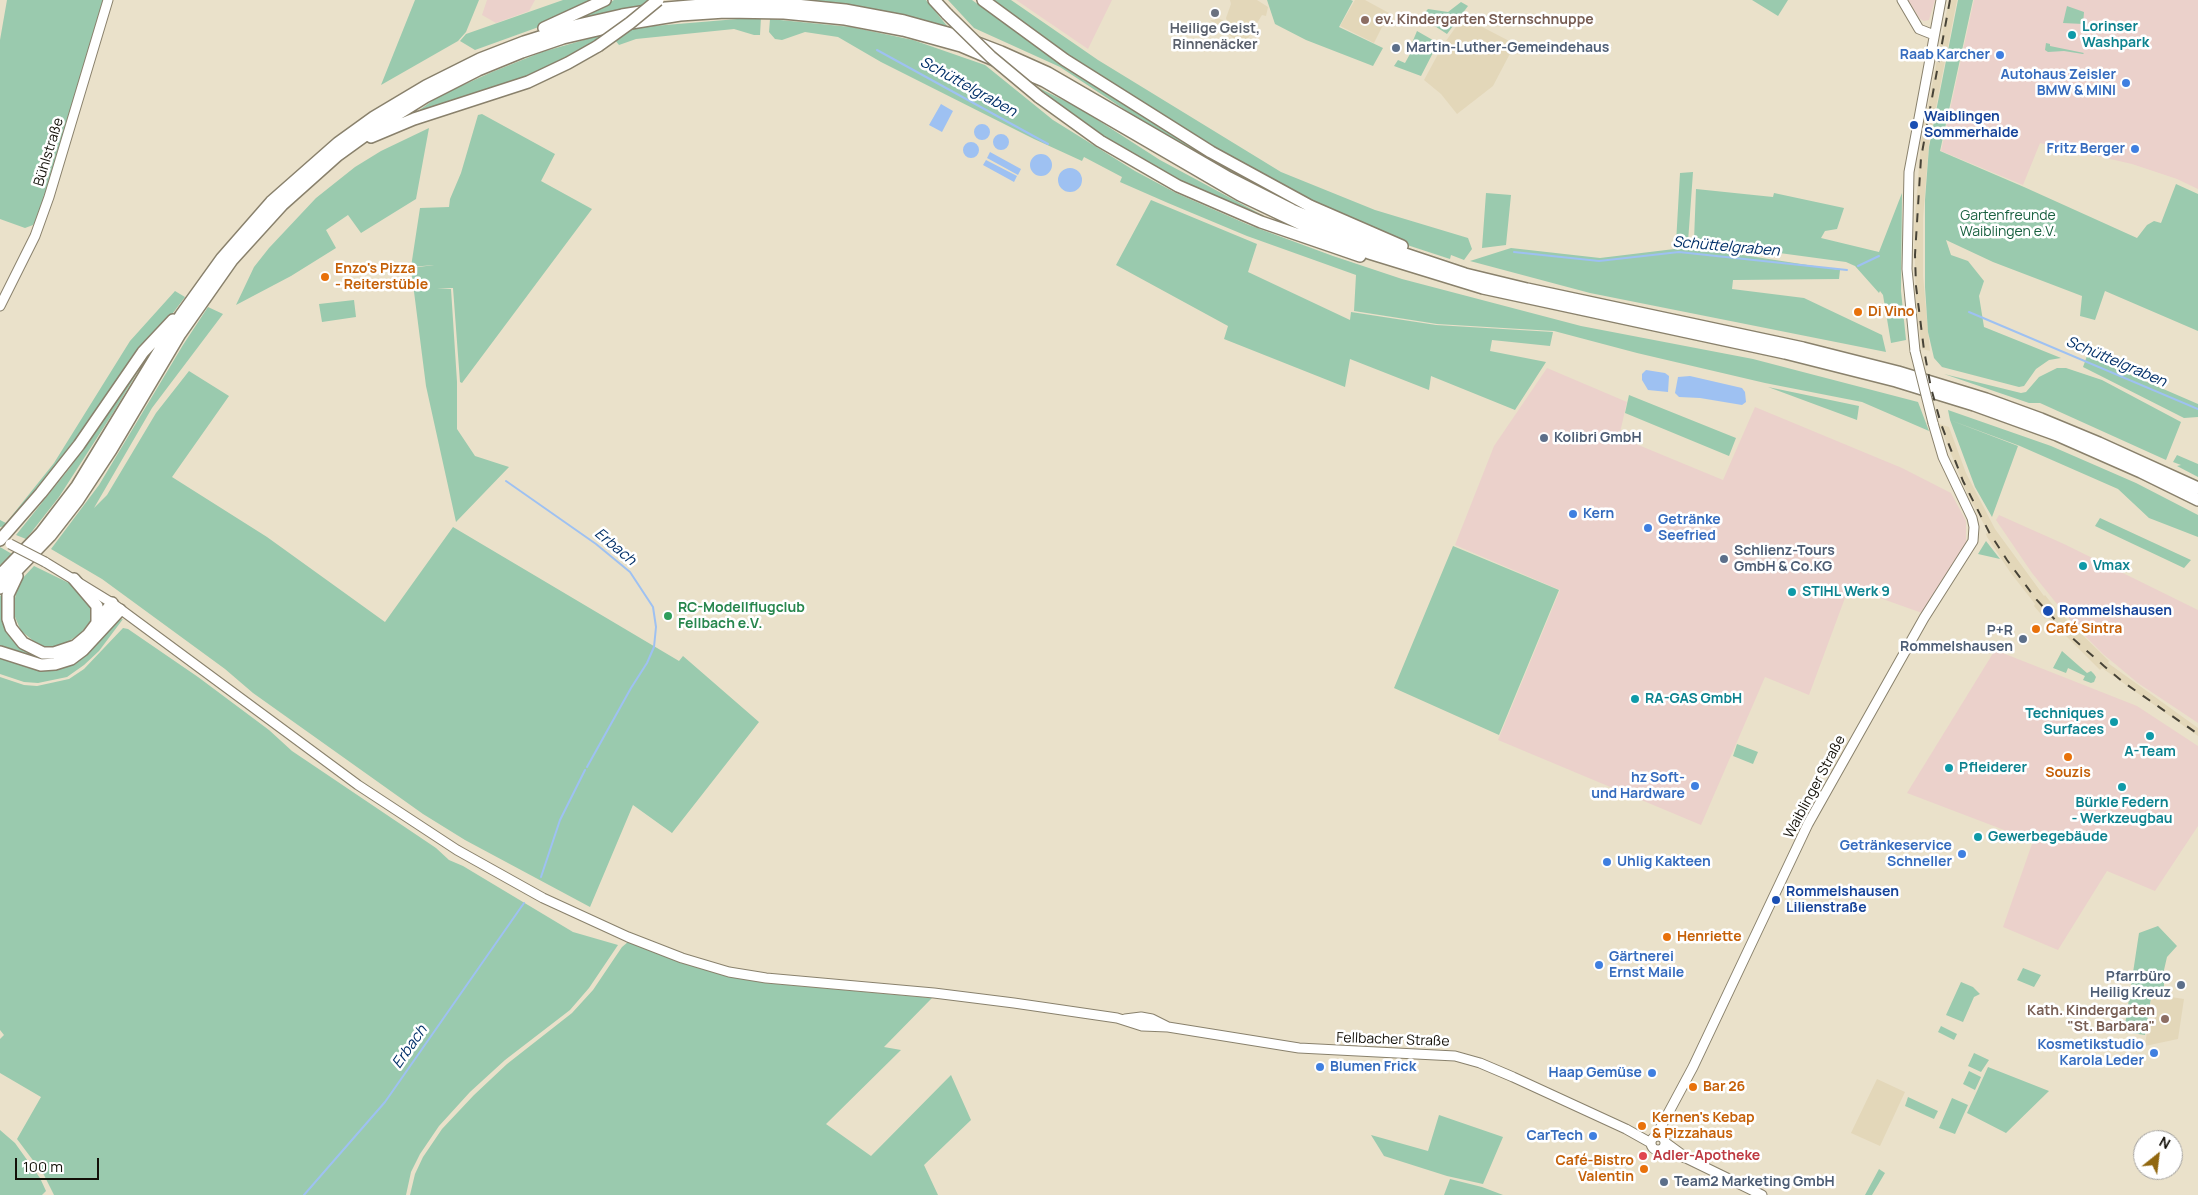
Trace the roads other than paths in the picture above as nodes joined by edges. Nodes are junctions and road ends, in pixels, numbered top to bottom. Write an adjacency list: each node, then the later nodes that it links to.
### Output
1 (108, 0): 13 (main road, Bühlstraße)
2 (605, 0): 9 (highway)
3 (658, 0): 10 (highway, bridge)
4 (934, 0): 12 (highway, bridge)
5 (982, 0): 11 (highway)
6 (1902, 0): 8 (main road)
7 (1941, 0): 8 (main road, Waiblinger Straße)
8 (1934, 35): 25 (main road, Waiblinger Straße, bridge)
9 (524, 42): 11 (highway); 14 (highway)
10 (349, 147): 12 (highway); 18 (highway)
11 (1434, 264): 15 (highway)
12 (1460, 282): 16 (highway)
13 (0, 306)
14 (181, 315): 17 (highway); 19 (highway)
15 (2198, 488)
16 (2198, 500)
17 (2, 541): 20 (main road, Fellbacher Straße, bridge)
18 (21, 567): 21 (highway); 23 (highway)
19 (0, 575)
20 (74, 579): 22 (main road, Fellbacher Straße); 23 (highway)
21 (0, 588)
22 (116, 606): 23 (highway); 24 (highway); 26 (main road, Fellbacher Straße)
23 (97, 622)
24 (0, 652)
25 (1670, 1113): 26 (main road, Waiblinger Straße); 27 (main road, Waiblinger Straße)
26 (1654, 1139): 27 (main road); 27 (main road)
27 (1665, 1144): 28 (main road)
28 (1762, 1195)

